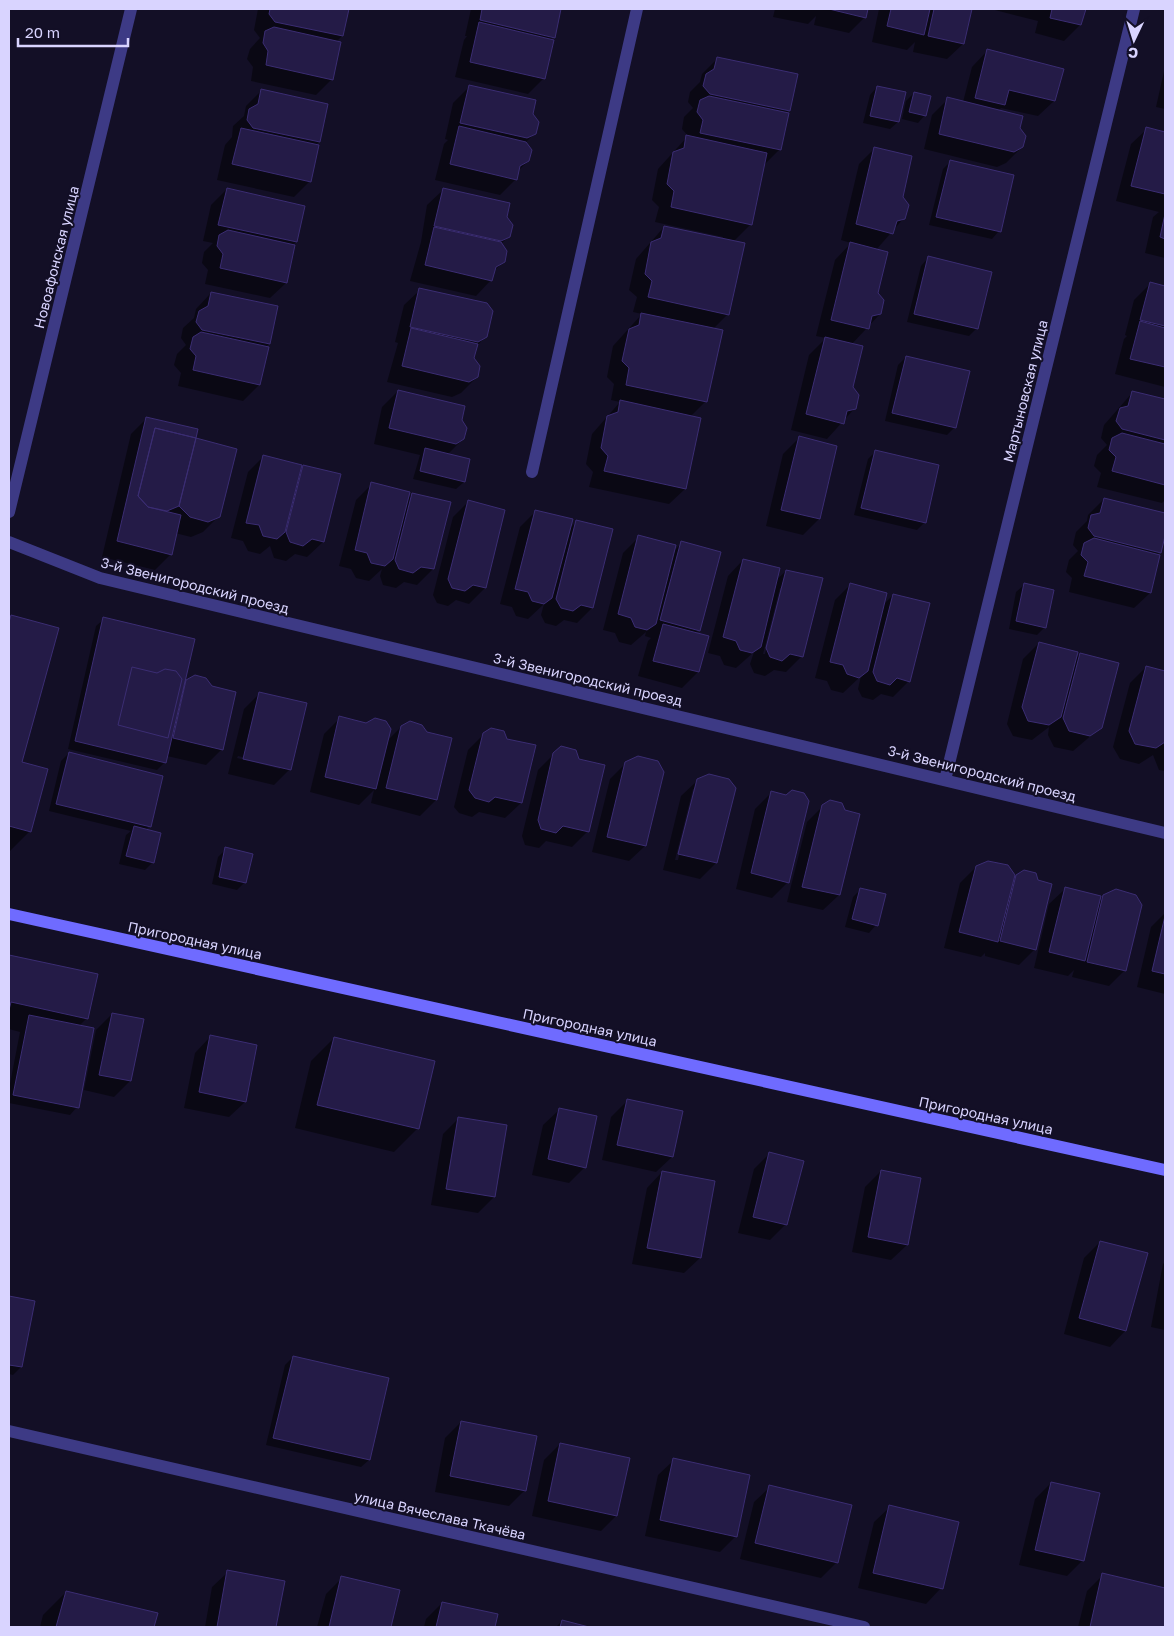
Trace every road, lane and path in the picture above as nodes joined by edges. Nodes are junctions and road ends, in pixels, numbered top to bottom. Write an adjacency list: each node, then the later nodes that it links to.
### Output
1 (131, 9): 5 (street, Новоафонская улица)
2 (637, 9): 4 (street)
3 (1134, 9): 7 (street, Мартыновская улица)
4 (532, 472)
5 (9, 512)
6 (9, 542): 7 (street, 3-й Звенигородский проезд)
7 (944, 780): 8 (street, 3-й Звенигородский проезд)
8 (1165, 833)
9 (9, 914): 10 (street, Пригородная улица)
10 (1165, 1170)
11 (9, 1431): 12 (street, улица Вячеслава Ткачёва)
12 (864, 1627)

